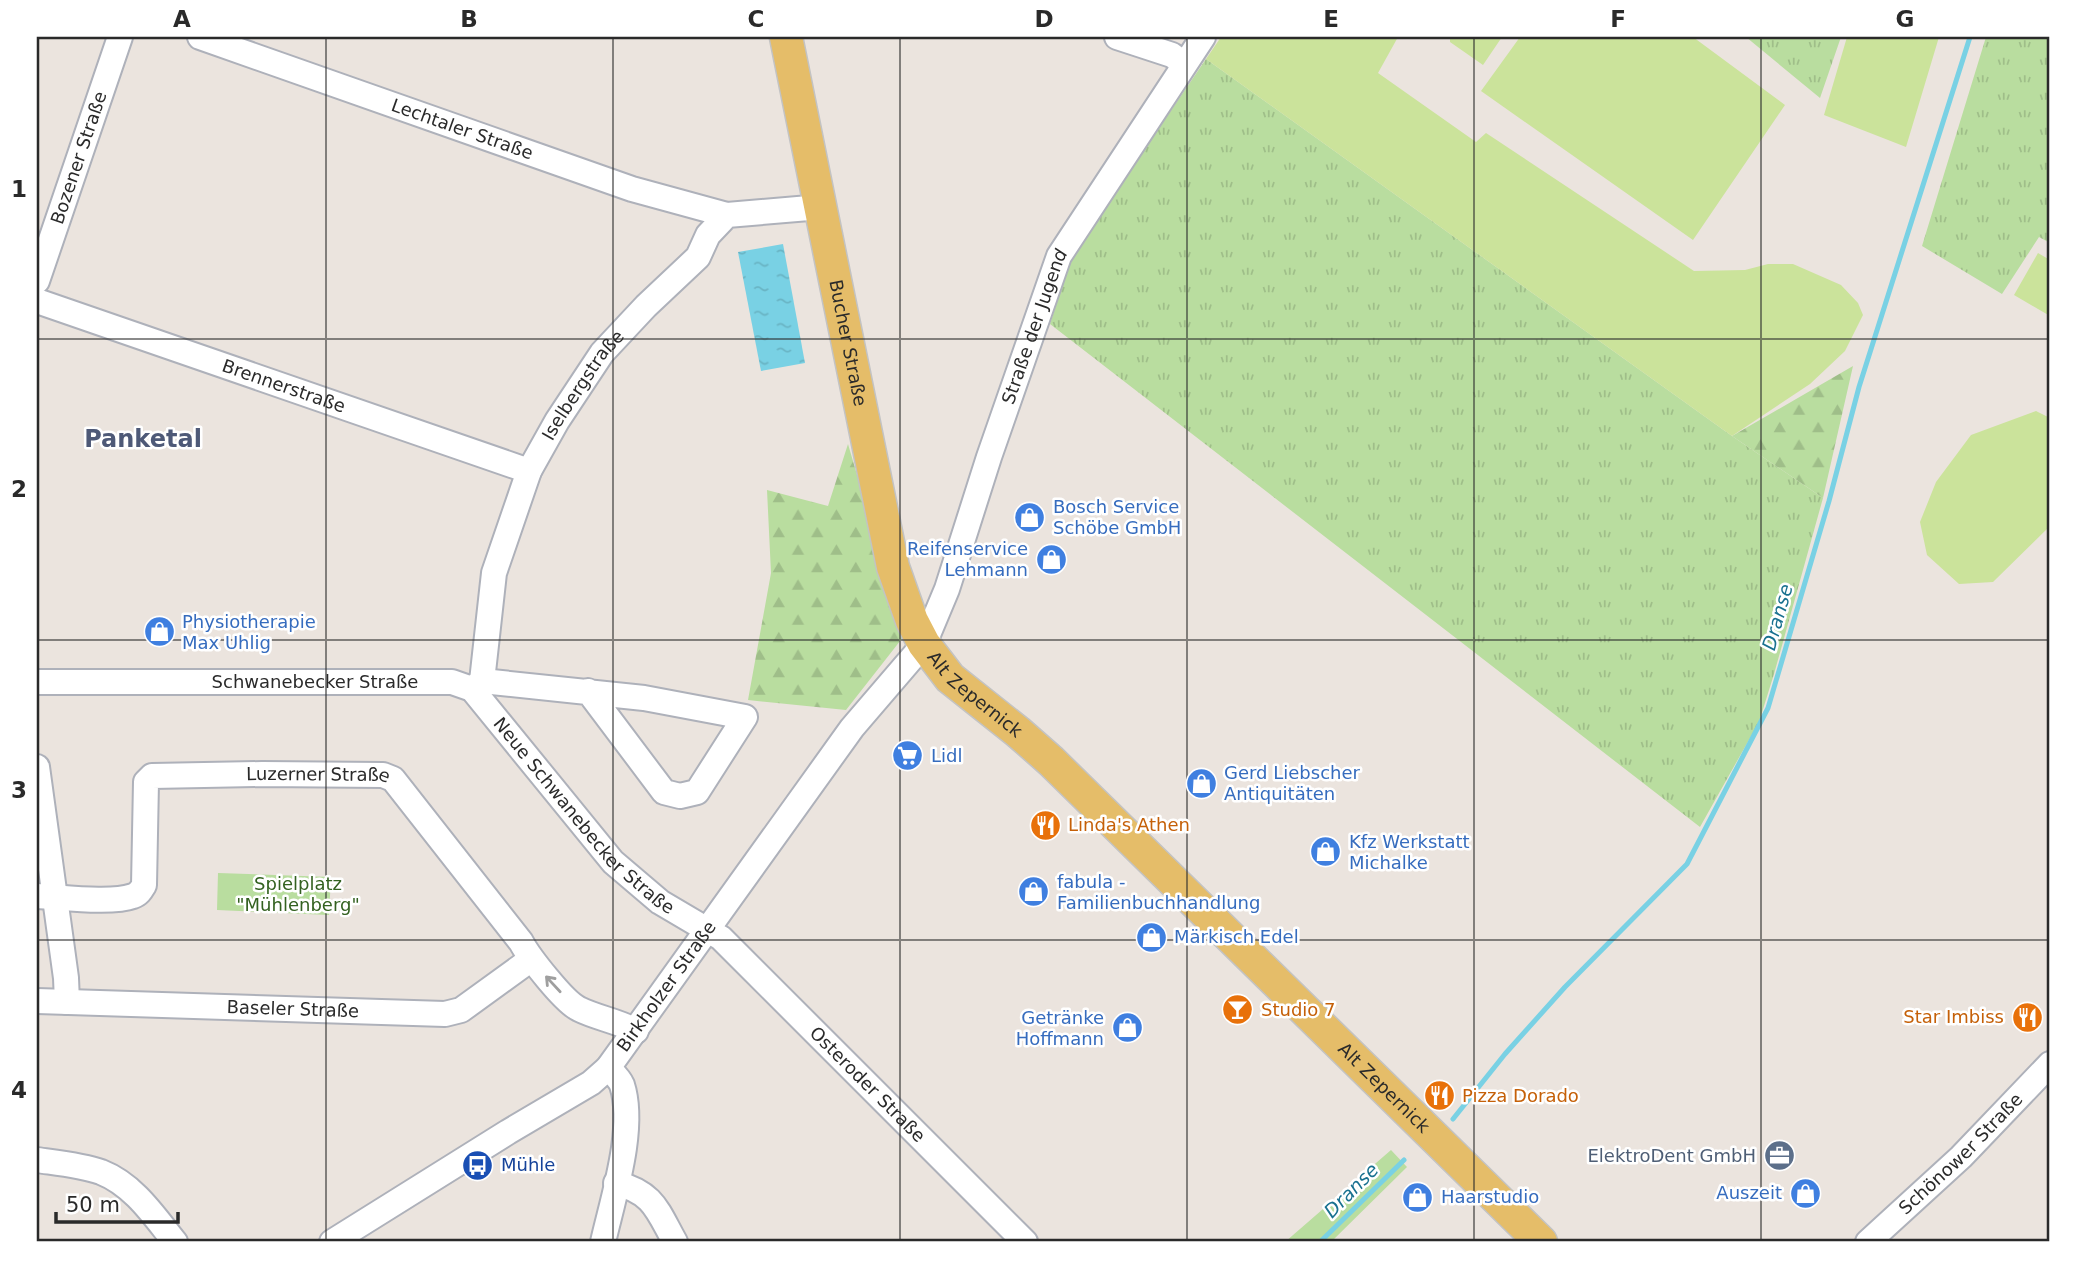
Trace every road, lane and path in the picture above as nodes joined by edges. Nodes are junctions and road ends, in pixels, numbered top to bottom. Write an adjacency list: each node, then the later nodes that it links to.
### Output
1 (120, 37): 9 (street, Bozener Straße)
2 (200, 37): 8 (street, Lechtaler Straße)
3 (786, 37): 7 (main road, Bucher Straße)
4 (1118, 37): 6 (street)
5 (1203, 37): 6 (street, Straße der Jugend)
6 (1184, 64): 12 (street, Straße der Jugend)
7 (821, 207): 8 (street); 12 (main road, Bucher Straße)
8 (727, 215): 11 (street, Iselbergstraße)
9 (37, 281)
10 (37, 301): 11 (street, Brennerstraße)
11 (528, 471): 14 (street, Iselbergstraße)
12 (923, 644): 18 (street, Birkholzer Straße); 32 (main road, Alt Zepernick)
13 (37, 681): 14 (street, Schwanebecker Straße)
14 (477, 685): 15 (street, Schwanebecker Straße); 18 (street, Neue Schwanebecker Straße)
15 (588, 691): 15 (street, Schwanebecker Straße)
16 (37, 767): 17 (street)
17 (46, 896): 19 (street, Luzerner Straße); 21 (street)
18 (708, 929): 22 (street, Birkholzer Straße); 31 (street, Osteroder Straße)
19 (530, 960): 21 (street, Baseler Straße); 22 (street, Luzerner Straße, one-way to 19)
20 (37, 1001): 21 (street, Baseler Straße)
21 (66, 1002)
22 (636, 1031): 24 (street, Birkholzer Straße)
23 (2050, 1064): 33 (street, Schönower Straße)
24 (608, 1068): 26 (street); 28 (street, Birkholzer Straße)
25 (37, 1160): 27 (street)
26 (616, 1183): 29 (street); 30 (street)
27 (175, 1242)
28 (332, 1242)
29 (603, 1242)
30 (675, 1242)
31 (1025, 1242)
32 (1541, 1242)
33 (1868, 1242)

